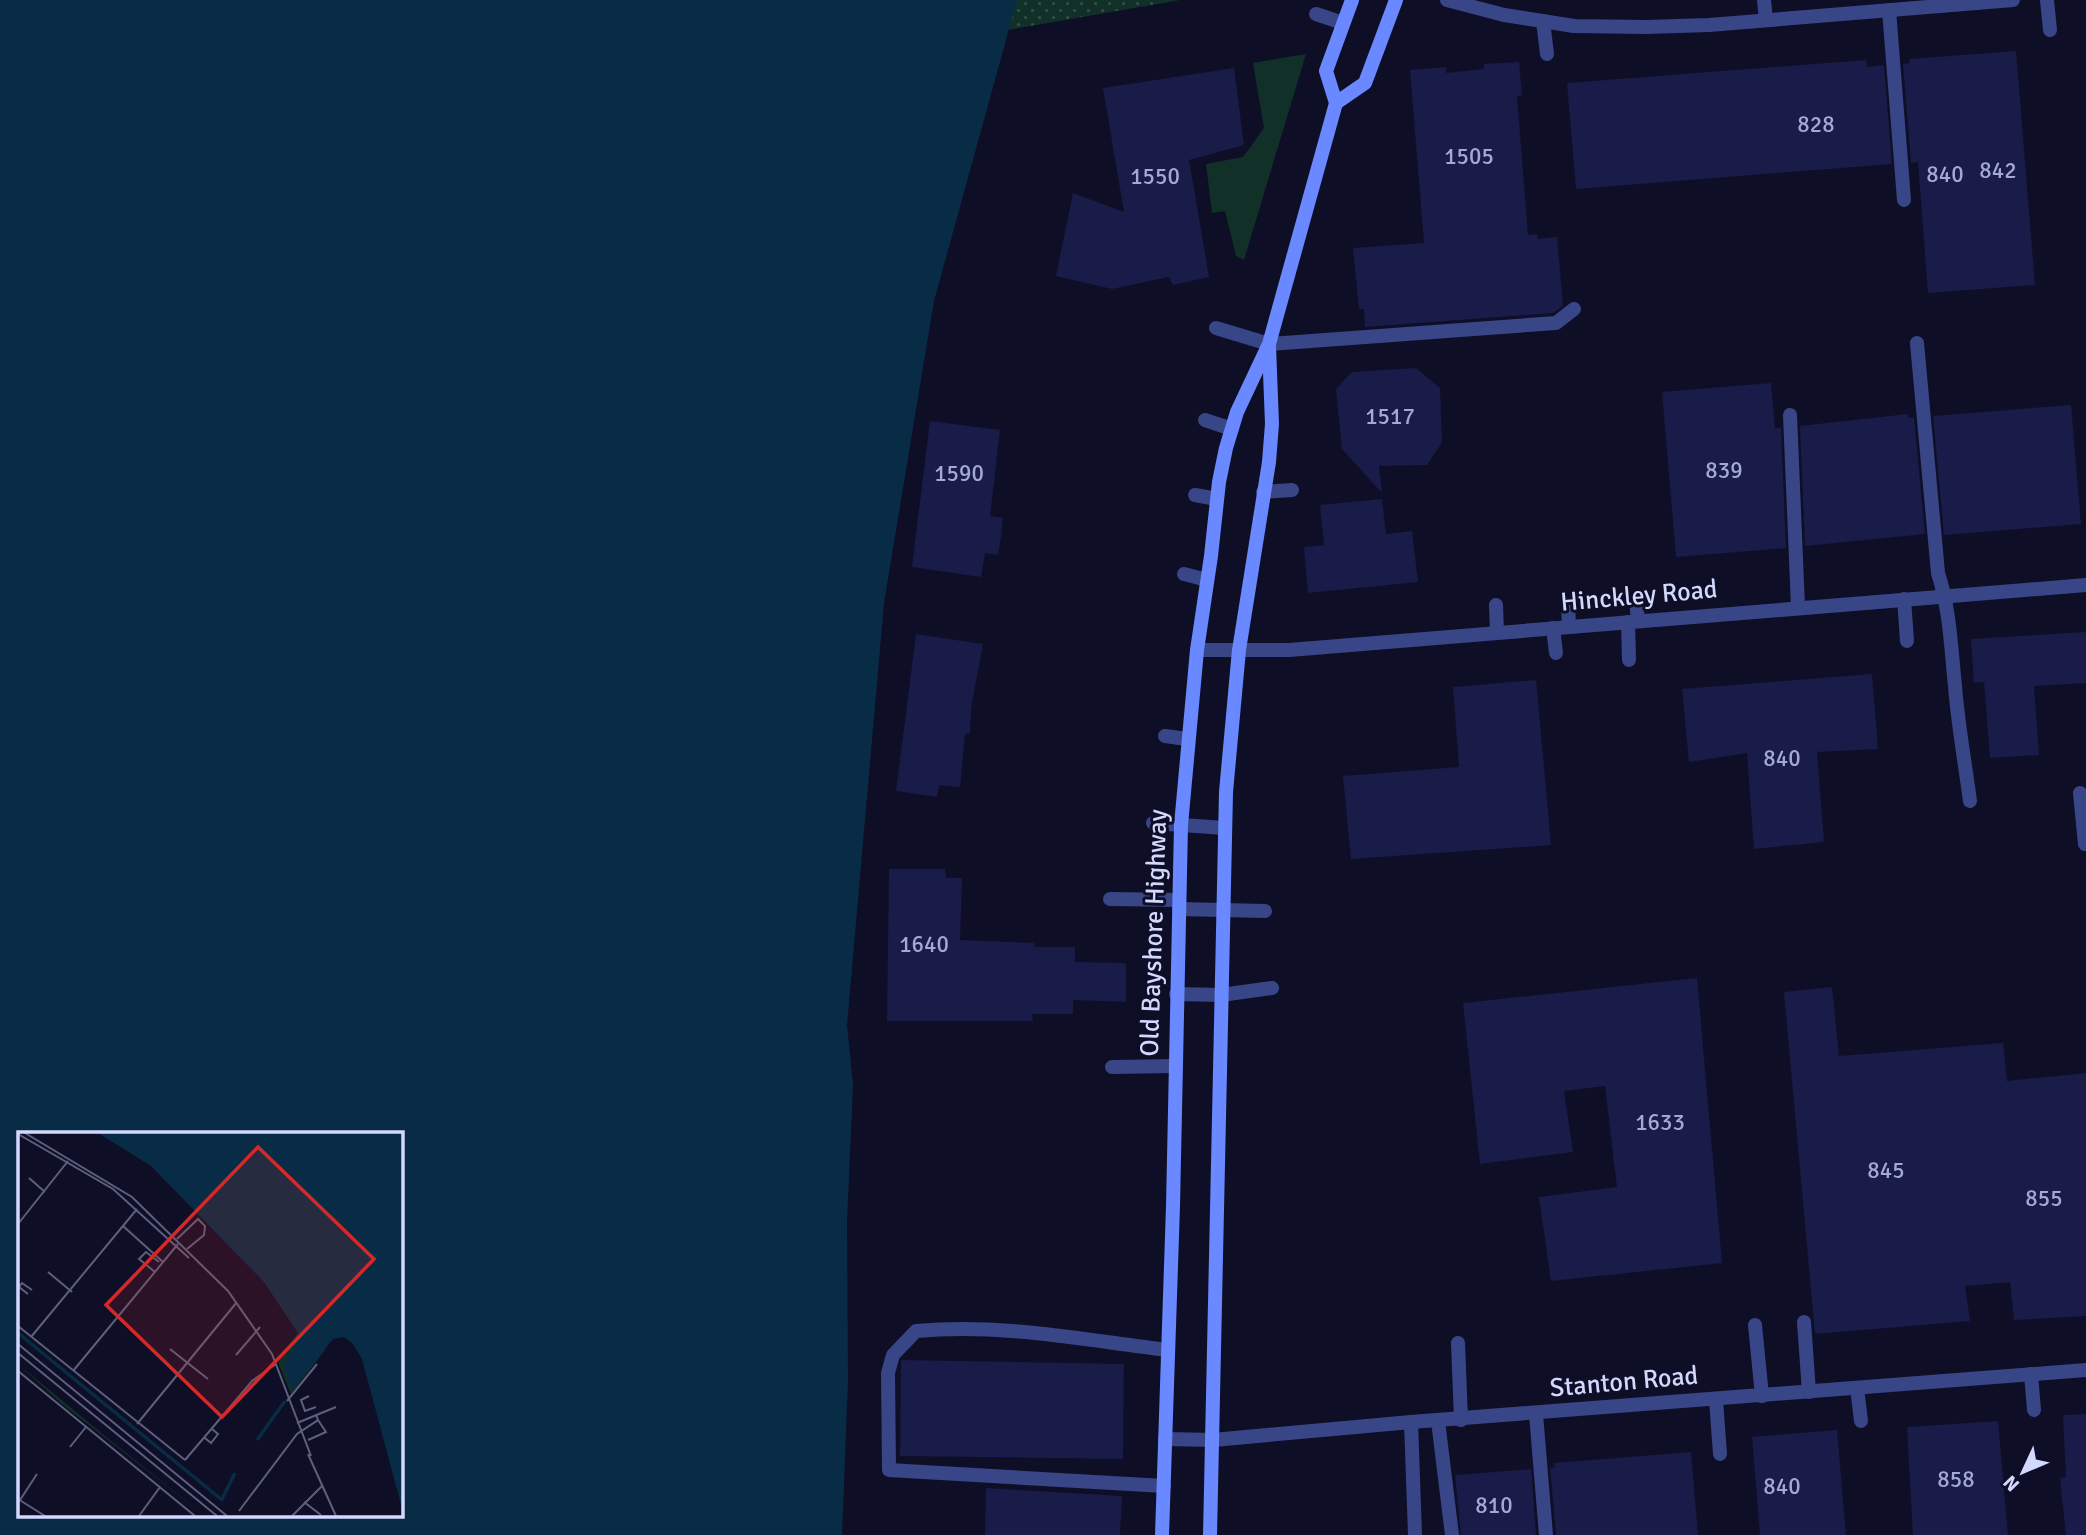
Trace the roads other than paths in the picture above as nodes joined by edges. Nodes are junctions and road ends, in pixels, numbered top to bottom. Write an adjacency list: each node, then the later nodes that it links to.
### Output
1 (1352, 0): 12 (main road)
2 (1396, 0): 15 (main road)
3 (1448, 0): 11 (street)
4 (1763, 0): 10 (street)
5 (2011, 0): 7 (street)
6 (2048, 0): 13 (street)
7 (1914, 4): 8 (street)
8 (1889, 10): 10 (street); 16 (street)
9 (1316, 14): 12 (street)
10 (1766, 20): 11 (street)
11 (1543, 21): 14 (street)
12 (1343, 23): 15 (main road)
13 (2050, 30)
14 (1547, 54)
15 (1336, 103): 20 (main road, Old Bayshore Highway)
16 (1904, 200)
17 (1574, 309): 20 (street)
18 (1216, 328): 20 (street)
19 (1917, 343): 31 (street)
20 (1269, 344): 23 (main road, Old Bayshore Highway); 25 (main road, Old Bayshore Highway)
21 (1790, 415): 36 (street)
22 (1205, 420): 23 (street)
23 (1232, 429): 27 (main road, Old Bayshore Highway)
24 (1292, 490): 25 (street)
25 (1263, 492): 43 (main road, Old Bayshore Highway)
26 (1195, 495): 27 (street)
27 (1217, 499): 29 (main road, Old Bayshore Highway)
28 (1184, 574): 29 (street)
29 (1207, 580): 42 (main road, Old Bayshore Highway)
30 (2086, 585): 31 (street, Hinckley Road)
31 (1946, 597): 33 (street, Hinckley Road); 49 (street)
32 (1636, 598): 37 (street)
33 (1904, 599): 36 (street, Hinckley Road); 41 (street)
34 (1568, 604): 38 (street)
35 (1496, 605): 40 (street)
36 (1798, 607): 37 (street, Hinckley Road)
37 (1633, 621): 38 (street, Hinckley Road); 45 (street)
38 (1569, 626): 39 (street, Hinckley Road)
39 (1553, 628): 40 (street, Hinckley Road); 44 (street)
40 (1497, 632): 43 (street, Hinckley Road)
41 (1907, 640)
42 (1197, 650): 43 (street, Hinckley Road); 47 (main road, Old Bayshore Highway)
43 (1239, 650): 52 (main road, Old Bayshore Highway)
44 (1556, 653)
45 (1629, 660)
46 (1165, 736): 47 (street)
47 (1187, 738): 51 (main road, Old Bayshore Highway)
48 (2080, 793): 53 (street)
49 (1970, 801)
50 (1153, 823): 51 (street)
51 (1181, 825): 52 (street); 55 (main road, Old Bayshore Highway)
52 (1225, 828): 56 (main road, Old Bayshore Highway)
53 (2085, 844)
54 (1110, 899): 55 (street)
55 (1179, 904): 56 (street); 59 (main road, Old Bayshore Highway)
56 (1224, 911): 57 (street); 60 (main road, Old Bayshore Highway)
57 (1265, 911)
58 (1272, 988): 60 (street)
59 (1175, 994): 60 (street); 61 (main road, Old Bayshore Highway)
60 (1220, 995): 80 (main road, Old Bayshore Highway)
61 (1175, 1066): 62 (street); 66 (main road, Old Bayshore Highway)
62 (1112, 1068)
63 (1804, 1322): 70 (street)
64 (1755, 1325): 71 (street)
65 (1458, 1343): 75 (street)
66 (1168, 1350): 79 (main road, Old Bayshore Highway); 82 (street)
67 (2086, 1370): 68 (street, Stanton Road)
68 (2031, 1374): 69 (street, Stanton Road); 73 (street)
69 (1857, 1388): 70 (street, Stanton Road); 77 (street)
70 (1809, 1392): 71 (street, Stanton Road)
71 (1762, 1396): 72 (street, Stanton Road)
72 (1716, 1399): 74 (street, Stanton Road); 81 (street)
73 (2034, 1410)
74 (1536, 1414): 75 (street, Stanton Road); 87 (street)
75 (1461, 1420): 76 (street, Stanton Road)
76 (1438, 1421): 78 (street, Stanton Road); 86 (street)
77 (1861, 1421)
78 (1411, 1422): 80 (street, Stanton Road); 85 (street)
79 (1165, 1438): 80 (street, Stanton Road); 82 (main road, Old Bayshore Highway)
80 (1213, 1440): 84 (main road, Old Bayshore Highway)
81 (1720, 1454)
82 (1164, 1486): 83 (main road, Old Bayshore Highway)
83 (1162, 1535)
84 (1210, 1535)
85 (1415, 1535)
86 (1452, 1535)
87 (1546, 1535)

